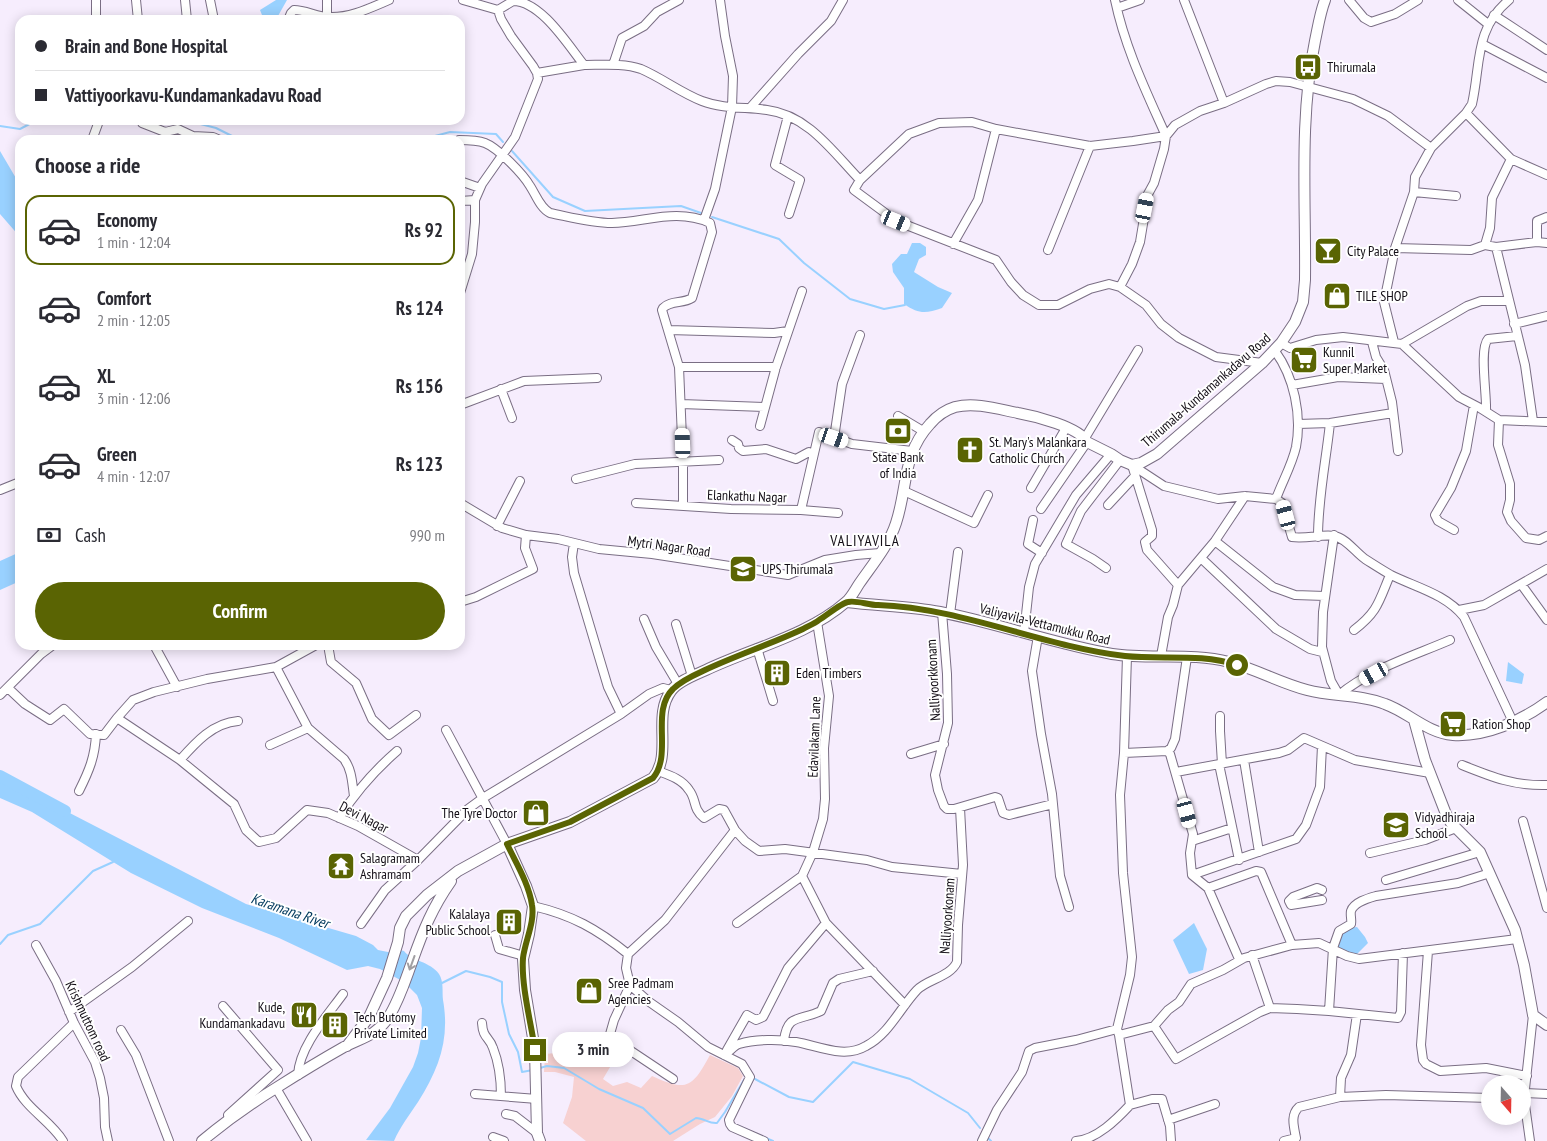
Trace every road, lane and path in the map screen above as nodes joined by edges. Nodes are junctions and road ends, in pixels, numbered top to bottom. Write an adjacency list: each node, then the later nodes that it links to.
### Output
1 (96, 0): 22 (street)
2 (136, 0): 23 (street)
3 (185, 0): 24 (street)
4 (210, 0): 25 (street)
5 (327, 0): 28 (street)
6 (365, 0): 20 (street)
7 (389, 0): 20 (street)
8 (463, 0): 21 (street)
9 (679, 0): 35 (street)
10 (720, 0): 40 (street)
11 (842, 0): 41 (street)
12 (1140, 0): 19 (street)
13 (1184, 0): 39 (street)
14 (1325, 0): 38 (main road, Thirumala-Kundamankadavu Road)
15 (1348, 0): 16 (street)
16 (1418, 0)
17 (1458, 0): 31 (street)
18 (1509, 0): 30 (street)
19 (1116, 4): 47 (street)
20 (365, 9): 29 (street)
21 (498, 10): 34 (street); 36 (street)
22 (96, 15)
23 (138, 15)
24 (186, 15)
25 (213, 15)
26 (289, 15): 27 (street)
27 (319, 15)
28 (327, 15)
29 (346, 15)
30 (1494, 15): 31 (street); 33 (street)
31 (1488, 24): 32 (street)
32 (1482, 44): 37 (street); 42 (street)
33 (1547, 50)
34 (584, 65): 35 (street); 36 (street)
35 (613, 65): 40 (street)
36 (537, 73): 51 (street)
37 (1547, 78)
38 (1308, 87): 39 (street); 50 (street); 83 (main road, Thirumala-Kundamankadavu Road)
39 (1224, 103): 47 (street)
40 (732, 107): 41 (street); 63 (street)
41 (750, 108): 43 (street)
42 (1466, 113): 50 (street); 52 (street)
43 (788, 116): 54 (street); 61 (street)
44 (146, 125): 46 (street)
45 (996, 129): 49 (street); 54 (street); 66 (street)
46 (192, 135)
47 (1166, 136): 49 (street); 72 (street)
48 (465, 140): 51 (street)
49 (1090, 146): 70 (street)
50 (1431, 148): 57 (street)
51 (501, 156): 56 (street); 63 (street)
52 (1512, 159): 53 (street); 67 (street)
53 (1547, 175)
54 (860, 180): 66 (street)
55 (465, 183): 56 (street)
56 (480, 188): 59 (street)
57 (1414, 192): 58 (street); 69 (street)
58 (1456, 196)
59 (475, 200): 60 (street); 71 (street)
60 (465, 201)
61 (789, 214)
62 (1547, 217): 64 (street)
63 (704, 220): 77 (street)
64 (1538, 242): 65 (street); 68 (street)
65 (1547, 243)
66 (953, 244): 72 (street)
67 (1485, 245): 68 (street); 69 (street)
68 (1496, 247): 74 (street)
69 (1395, 248): 82 (street)
70 (1048, 250)
71 (465, 277)
72 (1120, 288): 85 (street)
73 (802, 291): 78 (street)
74 (1509, 302): 76 (street); 82 (street)
75 (1547, 316): 76 (street)
76 (1514, 324): 80 (street)
77 (668, 330): 78 (street); 86 (street)
78 (788, 331): 87 (street)
79 (860, 335): 108 (street)
80 (1517, 336): 96 (street); 101 (street)
81 (1372, 342): 82 (street); 83 (street); 89 (street)
82 (1398, 343): 94 (street)
83 (1278, 347): 85 (main road, Thirumala-Kundamankadavu Road); 90 (street)
84 (1138, 350): 110 (street)
85 (1262, 363): 118 (main road, Thirumala-Kundamankadavu Road)
86 (679, 367): 87 (street); 93 (street)
87 (776, 367): 95 (street)
88 (597, 378): 91 (street)
89 (1386, 379): 90 (street); 97 (street)
90 (1292, 385): 104 (street)
91 (501, 389): 92 (street); 99 (street)
92 (465, 403)
93 (681, 404): 95 (street); 117 (street)
94 (1474, 405): 96 (street); 138 (street)
95 (765, 406): 105 (street)
96 (1486, 411): 100 (street)
97 (1393, 413): 103 (street); 112 (street)
98 (898, 416): 107 (street)
99 (512, 418)
100 (1499, 420): 101 (street); 141 (street)
101 (1533, 421): 102 (street)
102 (1547, 422)
103 (1330, 423): 104 (street); 142 (street)
104 (1298, 424): 128 (street)
105 (760, 426)
106 (1066, 428): 107 (main road); 110 (main road); 123 (street)
107 (923, 431): 111 (main road)
108 (834, 438): 111 (street, Elankathu Nagar); 113 (street, Elankathu Nagar)
109 (732, 440): 113 (street)
110 (1086, 440): 114 (main road); 134 (street)
111 (912, 451): 125 (main road)
112 (1398, 451)
113 (813, 454): 133 (street, Elankathu Nagar)
114 (1111, 454): 116 (main road); 147 (street)
115 (719, 460): 117 (street)
116 (1120, 460): 118 (main road); 149 (street)
117 (683, 462): 120 (street); 131 (street)
118 (1132, 464): 119 (street); 127 (street)
119 (1135, 476): 130 (street); 153 (street)
120 (576, 479)
121 (520, 481): 137 (street)
122 (15, 484): 124 (street)
123 (1031, 488)
124 (0, 490)
125 (904, 491): 126 (street); 146 (main road)
126 (988, 495)
127 (1245, 496): 128 (street); 143 (street)
128 (1276, 499): 142 (street)
129 (636, 503): 131 (street, Elankathu Nagar)
130 (1108, 505)
131 (683, 506): 133 (street, Elankathu Nagar)
132 (465, 507): 137 (street, Mytri Nagar Road)
133 (801, 510): 135 (street)
134 (1041, 510)
135 (838, 513)
136 (1033, 520): 147 (street)
137 (497, 526): 139 (street, Mytri Nagar Road)
138 (1454, 530)
139 (526, 535): 144 (street, Mytri Nagar Road); 155 (street)
140 (1334, 536): 142 (street); 151 (street); 154 (street)
141 (1547, 536)
142 (1318, 537)
143 (1215, 541): 148 (street); 154 (street)
144 (574, 543): 146 (street, Mytri Nagar Road); 186 (street)
145 (958, 552): 158 (street, Nalliyoorkkonam)
146 (880, 553): 156 (main road)
147 (1042, 553): 164 (street)
148 (1202, 559): 153 (street); 172 (street)
149 (1106, 568)
150 (1547, 569): 152 (street)
151 (1390, 575): 157 (street); 163 (street)
152 (1521, 584): 157 (street); 160 (street)
153 (1178, 585): 174 (street)
154 (1325, 596): 172 (street)
155 (465, 600)
156 (847, 602): 158 (main road, Valiyavila-Vettamukku Road); 161 (main road)
157 (1459, 610): 191 (street)
158 (946, 613): 164 (main road, Valiyavila-Vettamukku Road); 198 (street, Nalliyoorkkonam)
159 (644, 619): 179 (street)
160 (1547, 620)
161 (817, 622): 167 (main road); 224 (street, Edavilakam Lane)
162 (676, 624): 177 (street)
163 (1354, 630)
164 (1024, 633): 165 (main road, Valiyavila-Vettamukku Road)
165 (1038, 636): 173 (main road, Valiyavila-Vettamukku Road); 215 (street)
166 (1450, 640): 182 (street)
167 (756, 648): 177 (main road); 183 (street)
168 (46, 650): 180 (street)
169 (157, 650): 178 (street)
170 (307, 650): 176 (street)
171 (329, 650): 185 (street)
172 (1322, 652): 182 (street)
173 (1127, 656): 174 (main road, Valiyavila-Vettamukku Road); 202 (street)
174 (1161, 656): 175 (main road, Valiyavila-Vettamukku Road)
175 (1187, 657): 182 (main road, Valiyavila-Vettamukku Road); 201 (street)
176 (276, 667): 178 (street); 192 (street)
177 (692, 676): 179 (main road)
178 (177, 687): 188 (street)
179 (675, 687): 186 (street); 208 (main road)
180 (8, 688): 181 (street); 195 (street)
181 (0, 695)
182 (1339, 695): 189 (main road, Valiyavila-Vettamukku Road)
183 (773, 701)
184 (1547, 702): 191 (main road, Valiyavila-Vettamukku Road)
185 (416, 714)
186 (621, 714): 214 (street)
187 (1220, 716): 206 (street)
188 (117, 718): 195 (street); 204 (street, Devi Nagar)
189 (1414, 720): 193 (main road, Valiyavila-Vettamukku Road); 196 (main road)
190 (238, 722): 204 (street)
191 (1513, 722): 193 (main road, Valiyavila-Vettamukku Road)
192 (308, 728): 197 (street); 213 (street)
193 (1431, 729): 196 (main road)
194 (446, 730): 214 (street)
195 (96, 734): 212 (street)
196 (1419, 738): 210 (main road)
197 (270, 744)
198 (944, 744): 203 (street); 216 (street, Nalliyoorkkonam)
199 (1322, 746): 205 (street); 210 (street); 225 (street)
200 (397, 751): 213 (street)
201 (1167, 751): 202 (street); 209 (street)
202 (1124, 753): 274 (street)
203 (911, 754)
204 (180, 760): 217 (street, Devi Nagar)
205 (1244, 760): 206 (street); 225 (street)
206 (1220, 764): 209 (street); 219 (street)
207 (1462, 765): 211 (street)
208 (658, 772): 221 (street); 223 (main road)
209 (1176, 772): 222 (street)
210 (1430, 773): 220 (main road)
211 (1547, 784)
212 (79, 790)
213 (354, 796): 217 (street)
214 (483, 798): 223 (street); 228 (street)
215 (1053, 804): 216 (street); 242 (street)
216 (960, 808): 234 (street, Nalliyoorkonam)
217 (339, 818): 228 (street, Devi Nagar)
218 (1524, 821): 231 (street)
219 (1232, 828): 222 (street); 229 (street)
220 (1456, 828): 226 (main road); 227 (street)
221 (735, 830): 224 (street); 255 (street)
222 (1192, 842): 235 (street)
223 (507, 844): 232 (main road); 241 (main road)
224 (812, 852): 234 (street); 236 (street, Edavilakam Lane)
225 (1259, 852): 229 (street)
226 (1480, 852): 233 (main road); 237 (street)
227 (1370, 853)
228 (418, 860): 247 (street)
229 (1239, 860): 235 (street)
230 (1547, 868): 231 (street)
231 (1537, 870): 243 (street)
232 (458, 871): 276 (main road); 276 (main road, one-way to 276)
233 (1490, 873): 249 (main road); 252 (street)
234 (962, 874): 262 (street, Nalliyoorkonam)
235 (1192, 875): 238 (street)
236 (802, 876): 245 (street); 246 (street)
237 (1386, 880)
238 (1208, 888): 251 (street); 258 (street)
239 (1322, 890): 240 (street)
240 (1322, 900)
241 (533, 906): 255 (street); 257 (main road)
242 (1070, 907)
243 (1547, 908)
244 (188, 921): 266 (street)
245 (737, 923)
246 (826, 923): 259 (street); 277 (street)
247 (362, 924)
248 (495, 934): 257 (street)
249 (1517, 939): 253 (street); 268 (main road)
250 (36, 945): 266 (street, Krishmuttom road)
251 (1292, 945): 252 (street); 256 (street)
252 (1333, 948): 254 (street); 265 (street)
253 (1428, 951): 254 (street); 279 (street)
254 (1404, 953): 267 (street)
255 (628, 954): 260 (street)
256 (1252, 955): 258 (street); 264 (street)
257 (524, 956): 289 (main road)
258 (1239, 959): 272 (street)
259 (873, 971): 262 (street); 275 (street)
260 (630, 985): 277 (street); 281 (street)
261 (343, 994): 278 (street)
262 (905, 1005): 275 (street, Nalliyoorkonam)
263 (222, 1006): 293 (street)
264 (1270, 1008): 265 (street); 272 (street)
265 (1329, 1011): 267 (street)
266 (69, 1012): 269 (street, Krishmuttom road)
267 (1357, 1014): 287 (street)
268 (1533, 1015): 271 (main road); 280 (street)
269 (74, 1023): 299 (street); 300 (street, Krishmuttom road)
270 (482, 1023): 286 (street)
271 (1547, 1024)
272 (1154, 1026): 274 (street)
273 (121, 1030): 301 (street)
274 (1118, 1032): 291 (street); 306 (street)
275 (784, 1041): 277 (street, Nalliyoorkonam)
276 (347, 1046): 278 (main road)
277 (724, 1055): 305 (street)
278 (298, 1075): 282 (main road)
279 (1522, 1075)
280 (1527, 1075)
281 (673, 1079)
282 (276, 1088): 293 (main road); 303 (street)
283 (475, 1094): 286 (street)
284 (1547, 1094): 285 (street)
285 (1531, 1095)
286 (501, 1096): 289 (street)
287 (1340, 1098): 288 (street); 298 (street)
288 (1481, 1098)
289 (537, 1099): 297 (main road)
290 (1215, 1104): 294 (street)
291 (1130, 1106): 294 (street); 307 (street)
292 (506, 1114): 297 (street)
293 (229, 1119): 302 (main road)
294 (1168, 1120): 308 (street)
295 (1528, 1125): 310 (street)
296 (493, 1137): 304 (street)
297 (537, 1138)
298 (1296, 1140): 309 (street)
299 (63, 1141)
300 (108, 1141)
301 (169, 1141)
302 (202, 1141)
303 (307, 1141)
304 (504, 1141)
305 (764, 1141)
306 (982, 1141)
307 (1076, 1141)
308 (1171, 1141)
309 (1284, 1141)
310 (1530, 1141)

